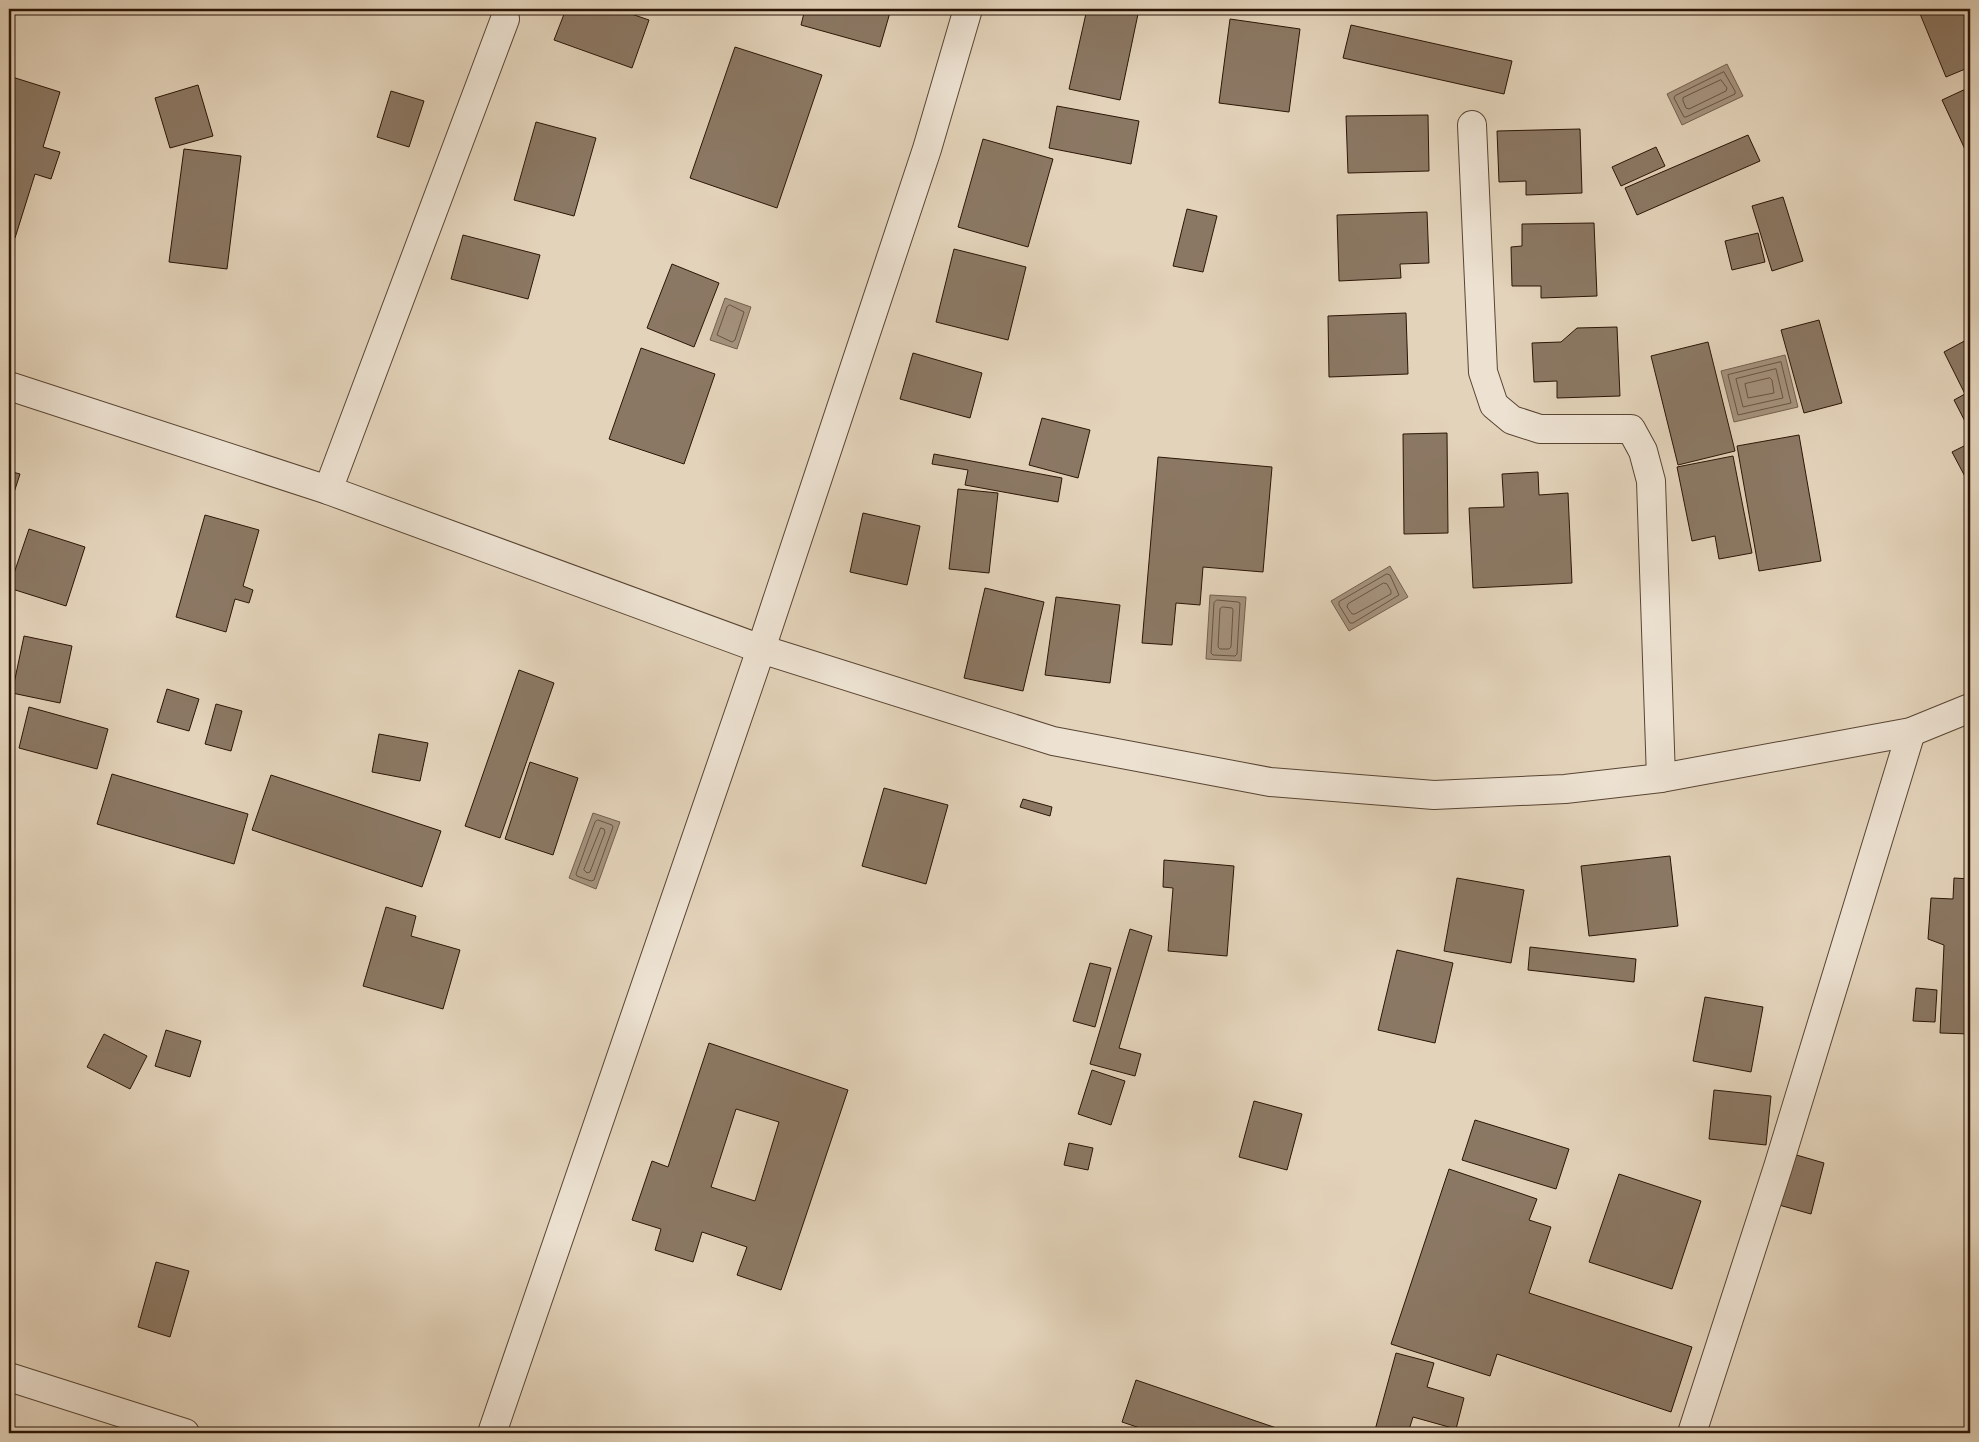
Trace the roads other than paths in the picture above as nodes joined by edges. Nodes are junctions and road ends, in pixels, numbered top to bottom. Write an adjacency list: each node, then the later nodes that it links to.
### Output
1 (968, 9): 6 (street)
2 (505, 20): 5 (street)
3 (1472, 125): 9 (street)
4 (9, 386): 5 (street)
5 (328, 490): 6 (street)
6 (761, 649): 9 (street); 12 (street)
7 (1970, 708): 8 (street)
8 (1911, 732): 9 (street); 13 (street)
9 (1662, 778)
10 (9, 1377): 11 (street)
11 (185, 1433)
12 (492, 1433)
13 (1692, 1433)

